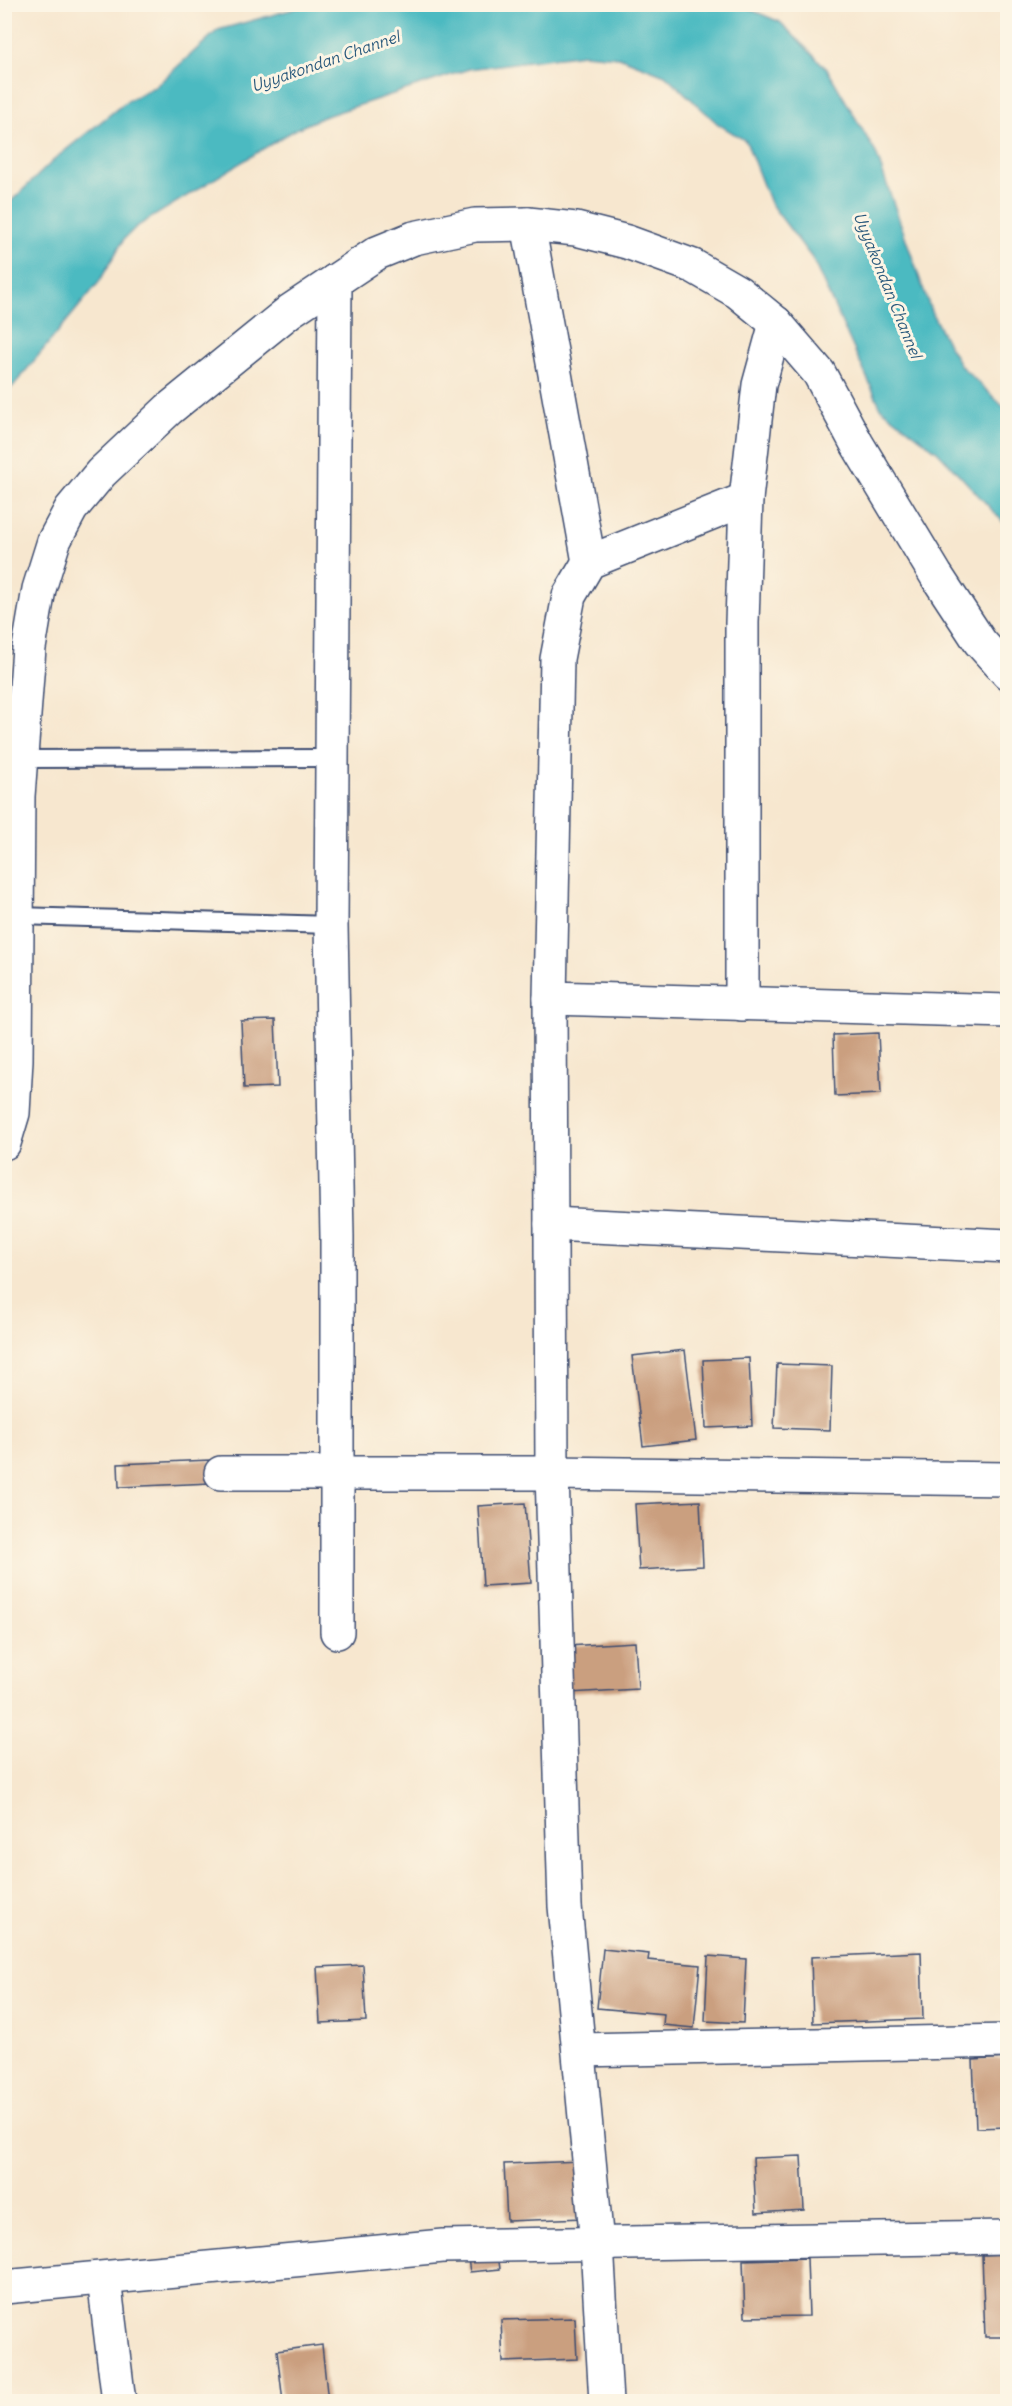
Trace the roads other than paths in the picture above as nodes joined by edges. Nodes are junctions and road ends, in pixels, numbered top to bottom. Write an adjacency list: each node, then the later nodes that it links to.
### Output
1 (528, 224): 2 (street); 3 (street); 5 (street)
2 (336, 281): 7 (street); 8 (street)
3 (776, 323): 4 (street); 6 (street)
4 (746, 499): 5 (street); 12 (street)
5 (589, 562): 11 (street)
6 (1008, 673)
7 (333, 758): 8 (lane); 10 (street)
8 (21, 759): 9 (street)
9 (18, 916): 10 (lane); 14 (street)
10 (332, 925): 19 (street)
11 (550, 998): 12 (street); 15 (street)
12 (742, 1004): 13 (street)
13 (1008, 1011)
14 (4, 1143)
15 (551, 1224): 16 (street); 18 (street)
16 (1008, 1246)
17 (221, 1473): 19 (street)
18 (552, 1473): 19 (street); 20 (street); 23 (street)
19 (339, 1474): 21 (street)
20 (1008, 1479)
21 (337, 1632)
22 (1008, 2041): 23 (street)
23 (579, 2050): 25 (street)
24 (1008, 2237): 25 (street)
25 (597, 2244): 26 (street); 29 (street)
26 (104, 2279): 27 (street); 28 (street)
27 (4, 2287)
28 (119, 2402)
29 (606, 2402)

